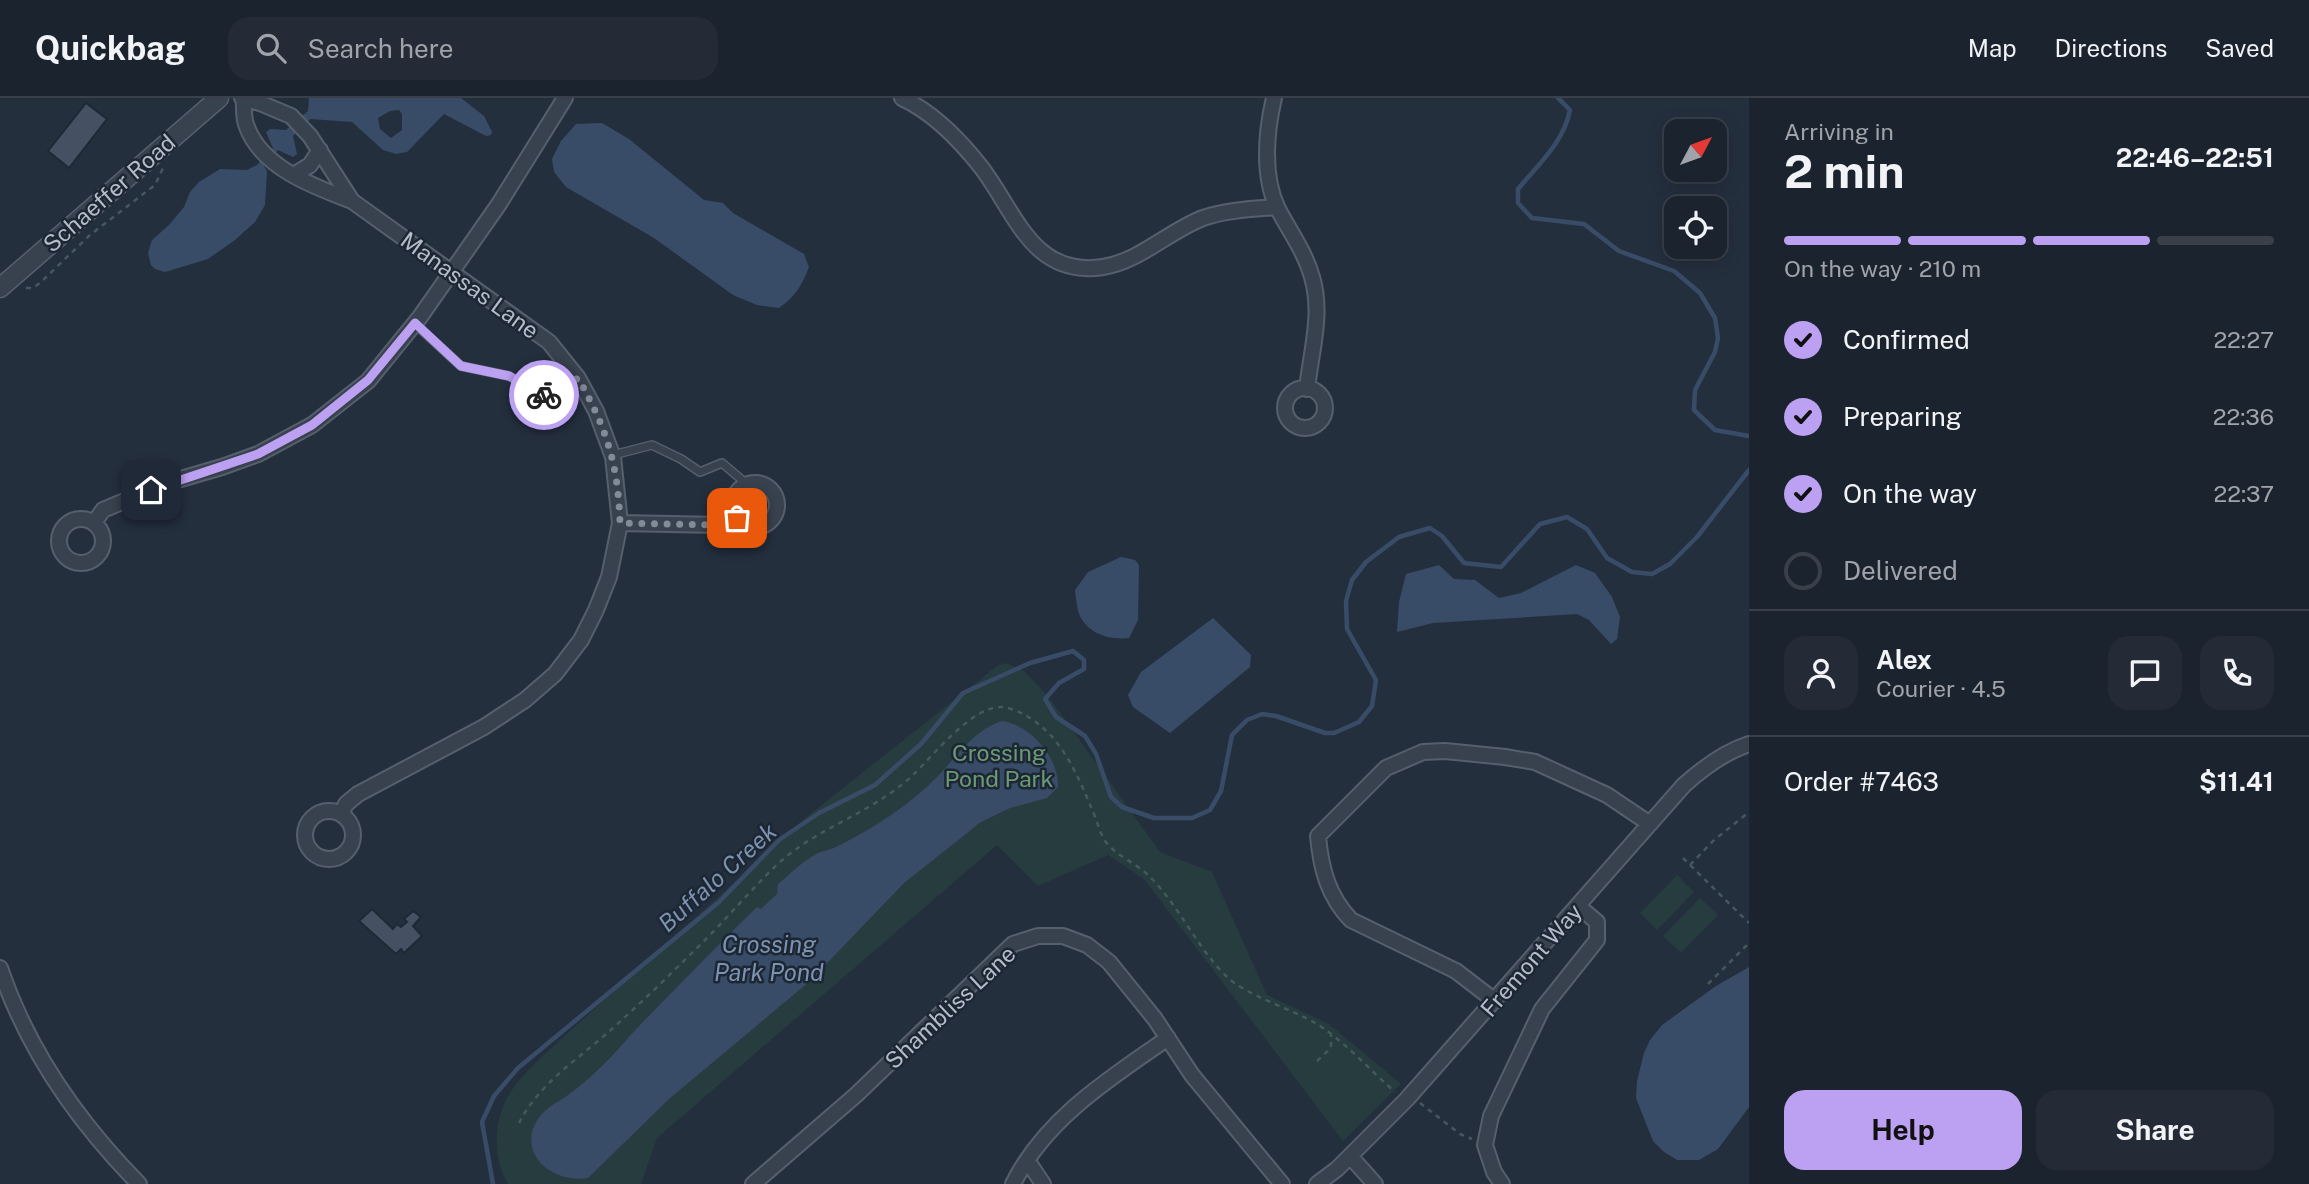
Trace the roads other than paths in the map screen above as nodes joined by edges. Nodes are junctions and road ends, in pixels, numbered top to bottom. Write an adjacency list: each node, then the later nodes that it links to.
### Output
1 (219, 98): 11 (street, Schaeffer Road)
2 (565, 98): 10 (street)
3 (902, 98): 9 (street)
4 (1274, 98): 9 (street)
5 (243, 99): 6 (street, Manassas Lane); 7 (street)
6 (320, 150): 7 (street); 8 (street, Manassas Lane)
7 (293, 175): 8 (street)
8 (352, 201): 10 (street, Manassas Lane)
9 (1277, 207): 14 (street)
10 (452, 271): 12 (street); 13 (street, Manassas Lane)
11 (0, 288)
12 (415, 323): 13 (lane); 18 (street)
13 (578, 378): 15 (street, Manassas Lane)
14 (1307, 389)
15 (613, 455): 16 (lane); 19 (street, Manassas Lane)
16 (748, 485): 17 (street); 17 (street)
17 (737, 518): 19 (street)
18 (94, 523)
19 (620, 523): 21 (street, Manassas Lane)
20 (1749, 744): 22 (street, Fremont Way)
21 (341, 814)
22 (1650, 824): 23 (street, Fremont Way); 25 (street)
23 (1578, 906): 25 (street, Fremont Way); 36 (street)
24 (0, 968): 29 (street)
25 (1495, 1001): 27 (street, Fremont Way)
26 (1168, 1038): 28 (street); 30 (street, Shambliss Lane); 33 (street, Shambliss Lane)
27 (1350, 1156): 34 (street, Fremont Way); 35 (street)
28 (1027, 1160): 31 (street); 32 (street)
29 (139, 1184)
30 (753, 1184)
31 (1013, 1184)
32 (1043, 1184)
33 (1282, 1184)
34 (1317, 1184)
35 (1375, 1184)
36 (1502, 1184)

